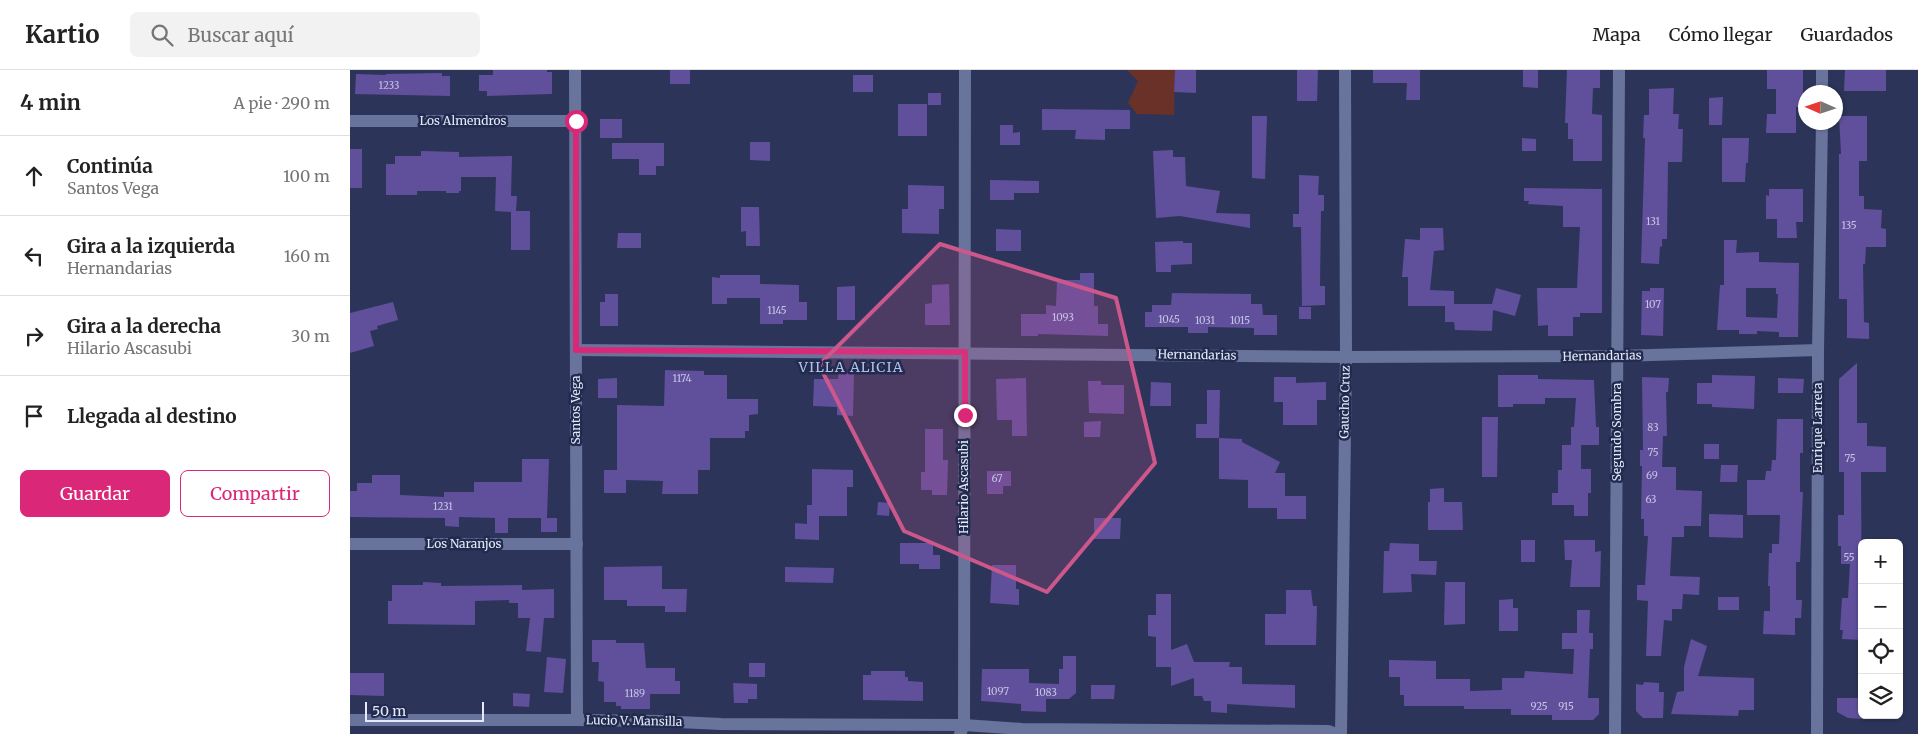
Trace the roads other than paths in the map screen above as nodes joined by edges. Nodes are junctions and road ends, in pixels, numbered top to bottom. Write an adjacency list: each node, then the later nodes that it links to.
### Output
1 (575, 70): 8 (street, Santos Vega)
2 (965, 70): 12 (street, Hilario Ascasubi)
3 (1345, 70): 14 (street, Gaucho Cruz)
4 (1619, 70): 13 (street, Segundo Sombra)
5 (1822, 70): 6 (street)
6 (1822, 85)
7 (350, 120): 8 (street, Los Almendros)
8 (576, 121): 10 (street, Santos Vega)
9 (1822, 130): 11 (street, Enrique Larreta)
10 (576, 350): 12 (street, Hernandarias); 16 (street, Santos Vega)
11 (1818, 350): 13 (street, Hernandarias); 23 (street, Enrique Larreta)
12 (965, 352): 14 (street, Hernandarias); 19 (street, Hilario Ascasubi)
13 (1617, 356): 14 (street, Hernandarias); 22 (street, Segundo Sombra)
14 (1346, 357): 21 (street, Gaucho Cruz)
15 (350, 544): 16 (street, Los Naranjos)
16 (577, 544): 18 (street, Santos Vega)
17 (350, 720): 18 (street, Lucio V. Mansilla)
18 (577, 720): 19 (street, Lucio V. Mansilla)
19 (962, 729): 20 (street, Lucio V. Mansilla)
20 (1337, 734)
21 (1341, 734)
22 (1615, 734)
23 (1817, 734)

